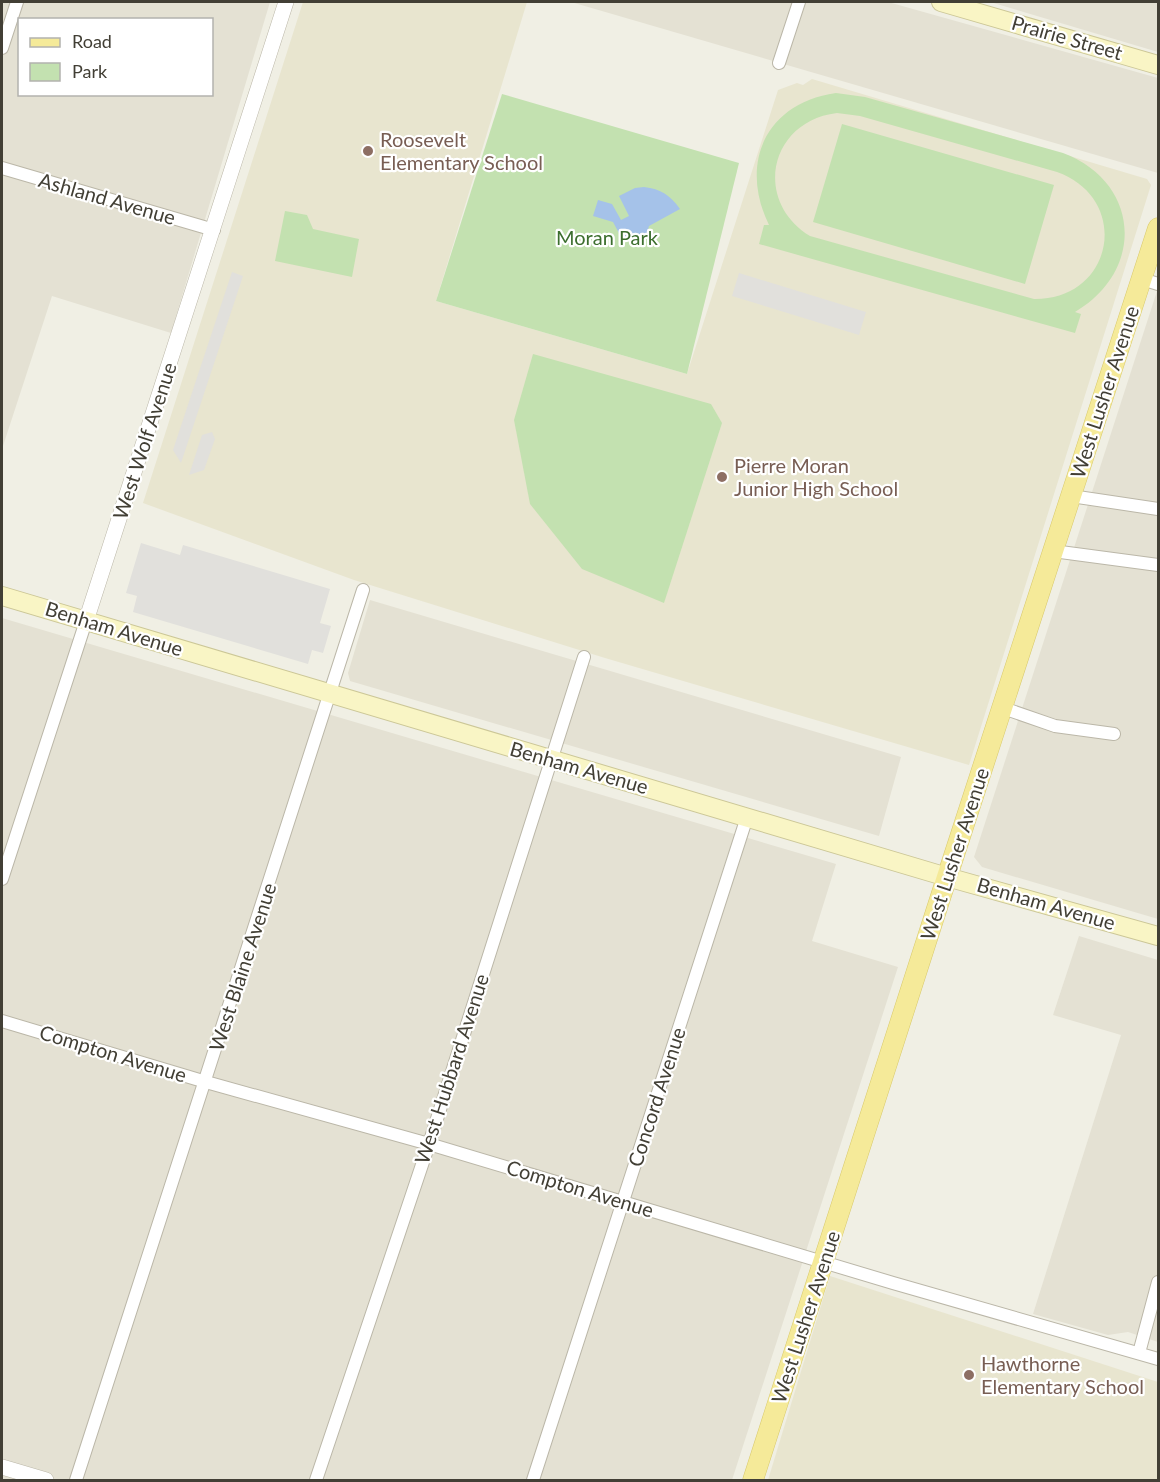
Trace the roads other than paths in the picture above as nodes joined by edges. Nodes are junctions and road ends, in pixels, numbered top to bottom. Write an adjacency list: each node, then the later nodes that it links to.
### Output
1 (17, 2): 5 (street)
2 (286, 2): 10 (street, West Wolf Avenue)
3 (799, 2): 6 (street)
4 (940, 2): 7 (main road, Prairie Street)
5 (2, 48)
6 (779, 63)
7 (1158, 65)
8 (2, 168): 10 (street, Ashland Avenue)
9 (1158, 228): 11 (main road, West Lusher Avenue)
10 (214, 230): 18 (street, West Wolf Avenue)
11 (1150, 282): 12 (main road, West Lusher Avenue)
12 (1071, 496): 13 (street); 14 (main road, West Lusher Avenue)
13 (1158, 509)
14 (1053, 551): 15 (street); 21 (main road, West Lusher Avenue)
15 (1158, 565)
16 (363, 590): 20 (street, West Blaine Avenue)
17 (2, 596): 18 (main road, Benham Avenue)
18 (86, 621): 20 (main road, Benham Avenue); 26 (street, West Wolf Avenue)
19 (584, 657): 23 (street, West Hubbard Avenue)
20 (330, 694): 23 (main road, Benham Avenue); 29 (street, West Blaine Avenue)
21 (1003, 708): 22 (street); 25 (main road, West Lusher Avenue)
22 (1114, 734)
23 (552, 760): 24 (main road, Benham Avenue); 30 (street, West Hubbard Avenue)
24 (747, 817): 25 (main road, Benham Avenue); 31 (street, Concord Avenue)
25 (947, 877): 27 (main road, Benham Avenue); 32 (main road, West Lusher Avenue)
26 (2, 879)
27 (1158, 936)
28 (2, 1021): 29 (street, Compton Avenue)
29 (206, 1082): 30 (street, Compton Avenue); 38 (street, West Blaine Avenue)
30 (429, 1144): 31 (street, Compton Avenue); 39 (street, West Hubbard Avenue)
31 (623, 1203): 32 (street, Compton Avenue); 40 (street, Concord Avenue)
32 (825, 1262): 34 (street, Compton Avenue); 41 (main road, West Lusher Avenue)
33 (1158, 1282): 34 (street)
34 (1139, 1353): 35 (street, Compton Avenue)
35 (1158, 1359)
36 (2, 1467): 37 (street)
37 (46, 1480)
38 (76, 1480)
39 (316, 1480)
40 (533, 1480)
41 (753, 1480)

